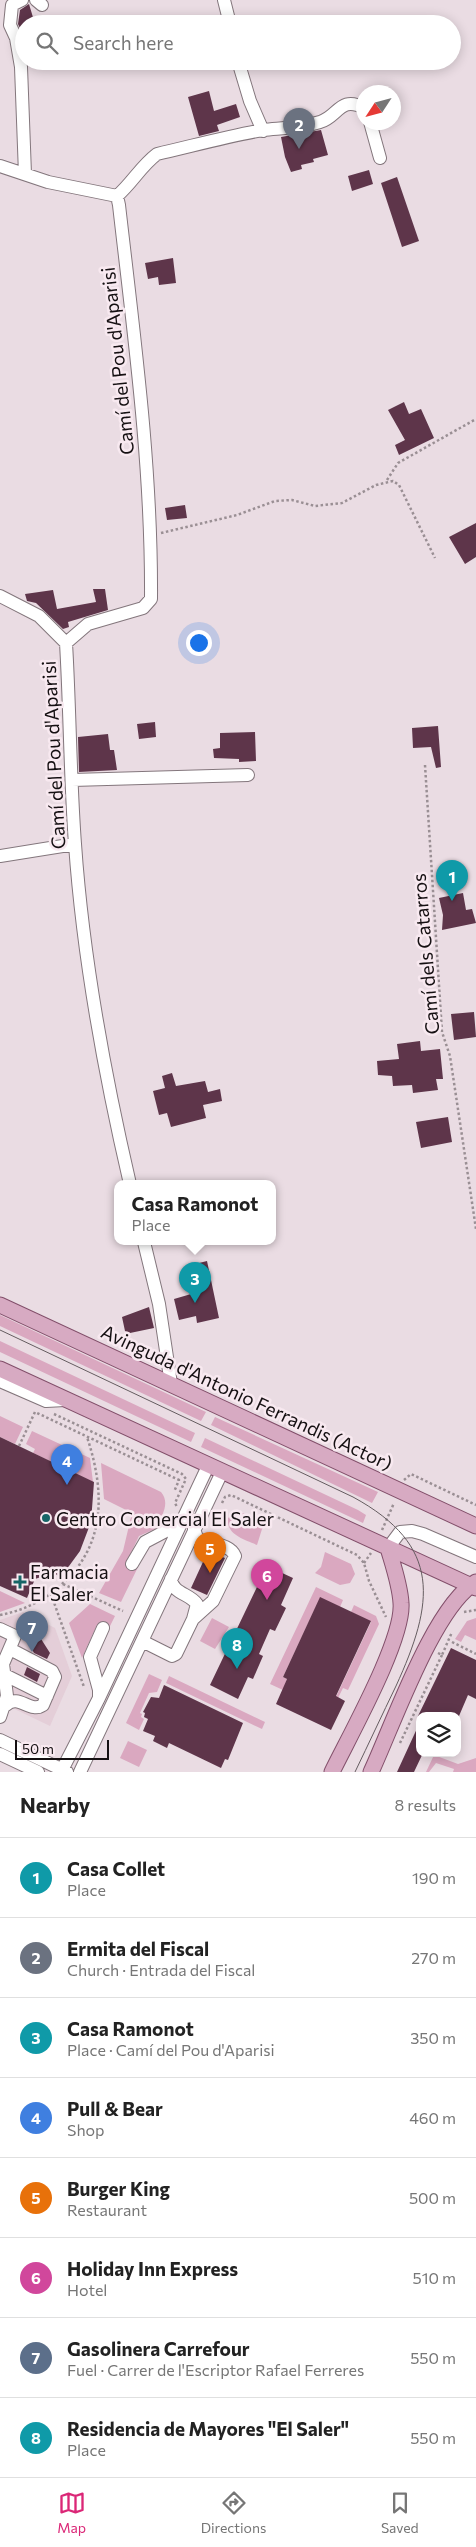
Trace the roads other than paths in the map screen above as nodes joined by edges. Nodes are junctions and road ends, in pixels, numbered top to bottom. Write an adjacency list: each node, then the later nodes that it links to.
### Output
1 (22, 0): 4 (street)
2 (224, 0): 3 (street)
3 (228, 15)
4 (15, 40)
5 (22, 70): 12 (street)
6 (241, 70): 8 (street)
7 (356, 105): 8 (street)
8 (263, 130): 13 (street)
9 (372, 130): 10 (street)
10 (380, 158)
11 (0, 166): 12 (street)
12 (25, 174): 13 (street)
13 (117, 196): 15 (street, Camí del Pou d'Aparisi)
14 (0, 596): 15 (street)
15 (66, 643): 17 (street, Camí del Pou d'Aparisi)
16 (248, 775): 17 (street)
17 (72, 780): 18 (street, Camí del Pou d'Aparisi)
18 (75, 844): 19 (street); 20 (street, Camí del Pou d'Aparisi)
19 (0, 856)
20 (129, 1180)
21 (145, 1245): 25 (street)
22 (0, 1305): 25 (main road, Avinguda d'Antonio Ferrandis (Actor))
23 (0, 1369): 26 (main road)
24 (0, 1381): 26 (street)
25 (171, 1384): 30 (main road, Avinguda d'Antonio Ferrandis (Actor))
26 (65, 1400): 27 (main road)
27 (208, 1466): 28 (main road); 29 (street)
28 (222, 1472): 31 (street); 32 (main road)
29 (183, 1517): 34 (street); 44 (street)
30 (476, 1526)
31 (194, 1529): 35 (street); 37 (street)
32 (388, 1548): 33 (street); 36 (main road); 52 (main road)
33 (476, 1557)
34 (132, 1564)
35 (171, 1579): 37 (street); 40 (street)
36 (474, 1585): 53 (main road)
37 (193, 1619): 40 (street)
38 (103, 1628): 44 (street)
39 (0, 1629): 41 (street)
40 (142, 1641): 51 (street)
41 (10, 1649): 42 (street); 43 (street)
42 (3, 1680): 43 (street); 45 (street)
43 (47, 1696): 45 (street)
44 (99, 1698): 49 (street)
45 (6, 1705): 46 (street)
46 (0, 1717)
47 (1, 1739): 49 (street)
48 (0, 1754): 50 (street)
49 (63, 1771)
50 (38, 1772)
51 (80, 1772)
52 (332, 1772)
53 (370, 1772)

